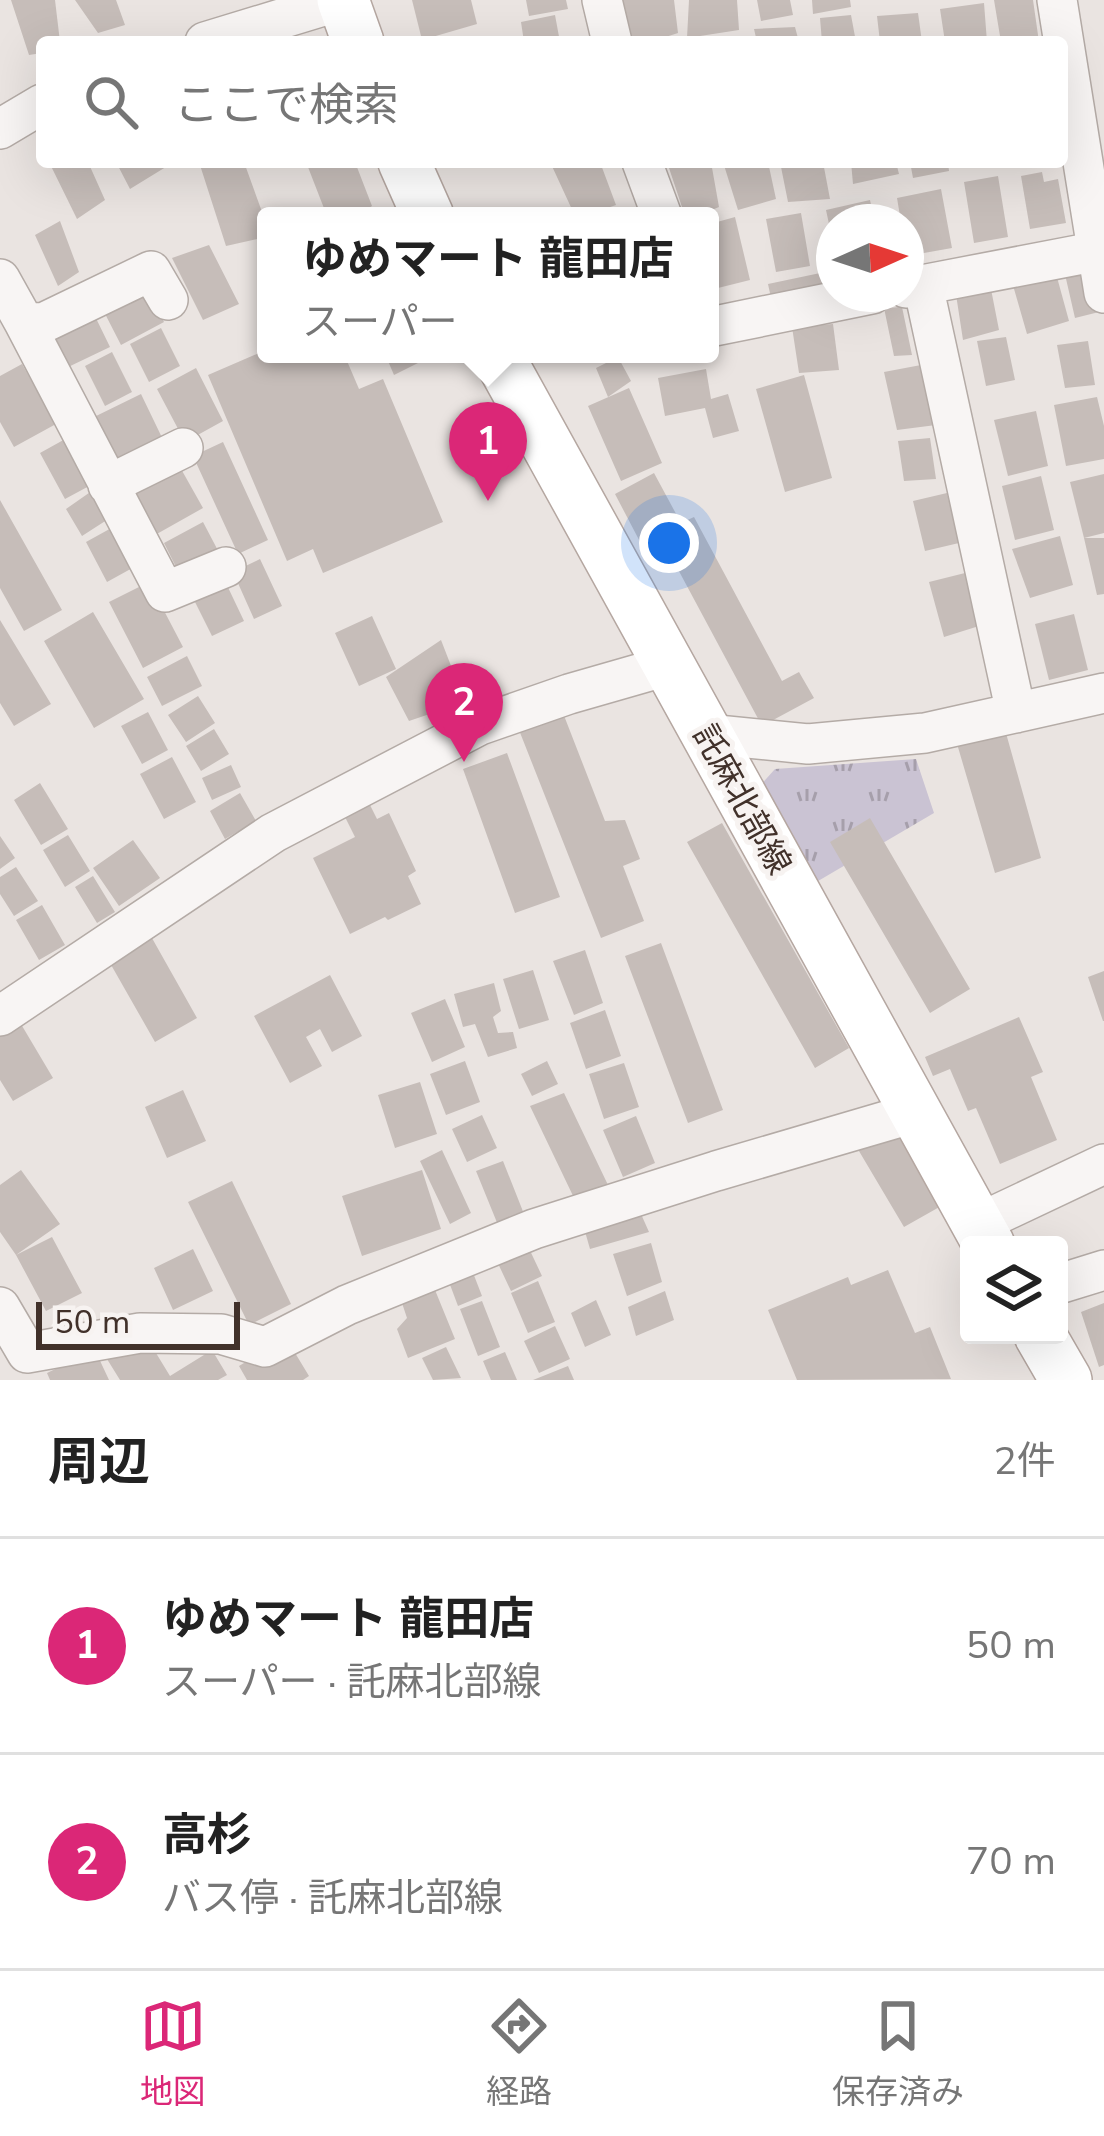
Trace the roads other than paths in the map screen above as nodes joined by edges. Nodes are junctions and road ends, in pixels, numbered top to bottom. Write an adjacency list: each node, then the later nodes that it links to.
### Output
1 (343, 0): 4 (street); 5 (main road)
2 (602, 0): 6 (street)
3 (1057, 0): 7 (street)
4 (225, 36)
5 (356, 36)
6 (611, 36)
7 (1061, 36)
8 (1068, 88): 15 (street)
9 (36, 108): 10 (street)
10 (0, 129)
11 (407, 168): 13 (main road)
12 (644, 168): 14 (street)
13 (424, 207)
14 (659, 207)
15 (1100, 250): 17 (street); 18 (street)
16 (0, 279): 22 (street)
17 (924, 284)
18 (1104, 292)
19 (168, 300): 22 (street)
20 (816, 305): 23 (street)
21 (921, 312): 30 (street)
22 (24, 322): 26 (street)
23 (719, 325)
24 (502, 363): 28 (main road, 託麻北部線)
25 (183, 448): 26 (street)
26 (108, 485): 27 (street)
27 (226, 567)
28 (670, 665): 31 (main road, 託麻北部線); 32 (street)
29 (1104, 693): 30 (street)
30 (1016, 713): 31 (street)
31 (707, 734): 33 (main road, 託麻北部線)
32 (0, 1016)
33 (917, 1112): 35 (main road, 託麻北部線); 38 (street)
34 (1104, 1164): 35 (street)
35 (983, 1234)
36 (1104, 1270): 37 (street)
37 (1068, 1281)
38 (0, 1307)
39 (1045, 1344): 40 (main road)
40 (1066, 1380)

